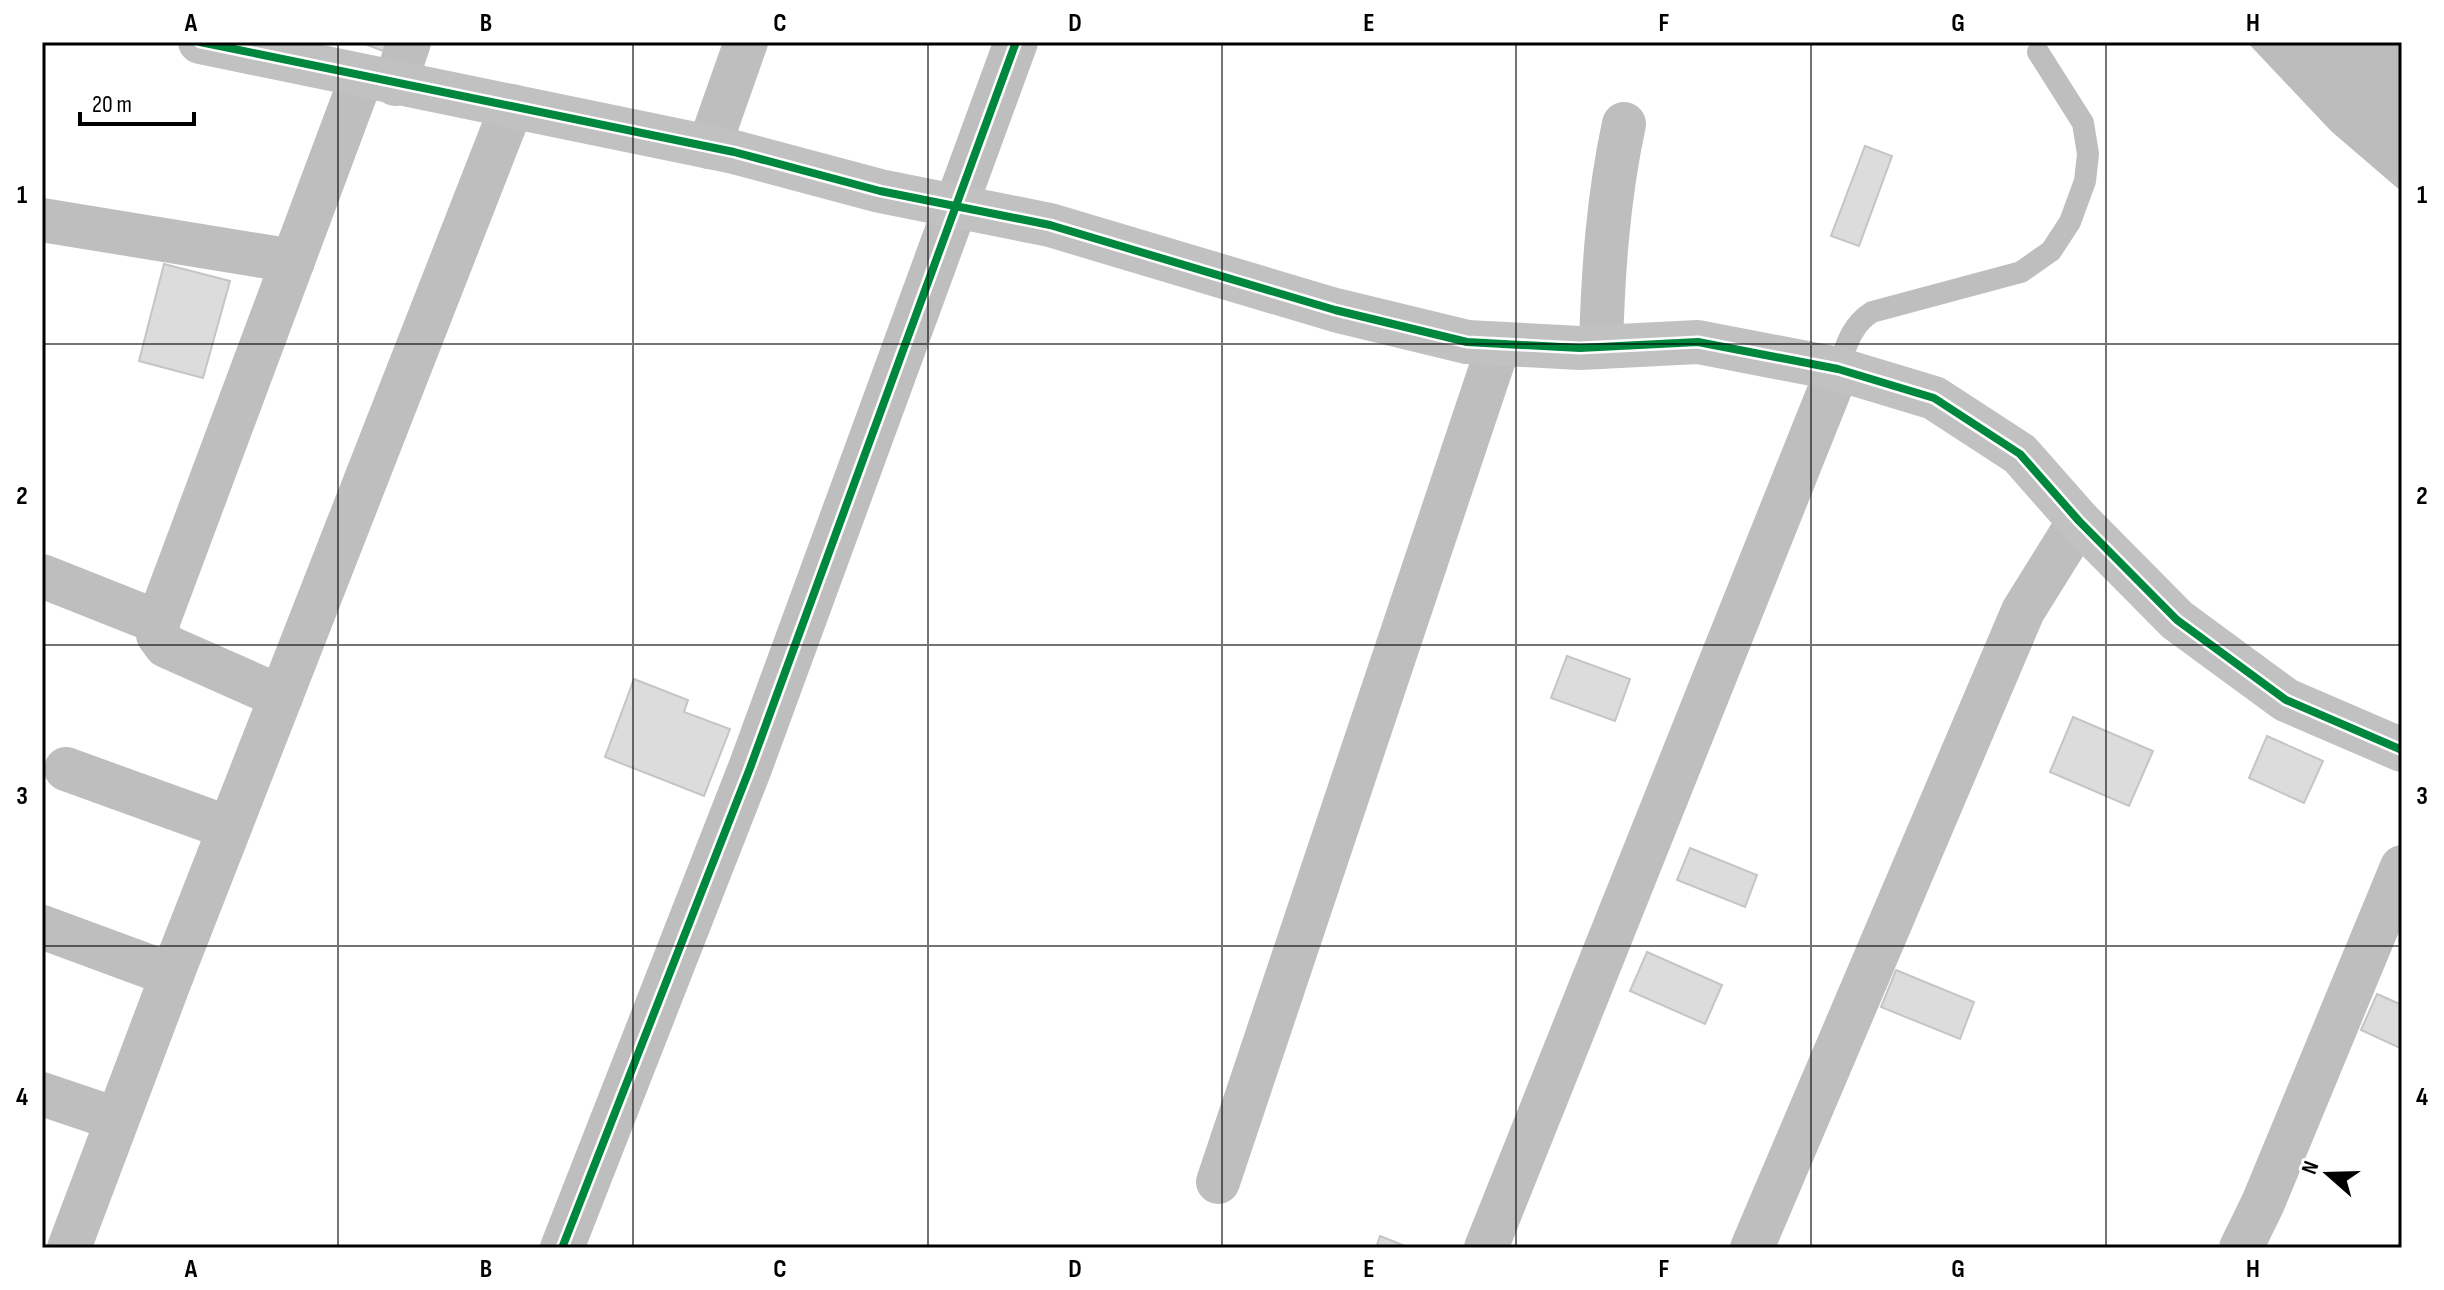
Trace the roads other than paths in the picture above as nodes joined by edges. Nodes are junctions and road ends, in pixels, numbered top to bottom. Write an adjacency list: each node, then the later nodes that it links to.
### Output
1 (200, 42): 6 (street)
2 (409, 42): 6 (street)
3 (746, 42): 9 (street)
4 (1016, 42): 10 (street)
5 (2038, 52): 15 (lane)
6 (379, 80): 7 (street); 12 (street)
7 (512, 106): 9 (street); 19 (street)
8 (1624, 124): 14 (street)
9 (709, 147): 10 (street)
10 (957, 207): 13 (street); 31 (street)
11 (42, 220): 12 (street)
12 (293, 261): 18 (street)
13 (1499, 344): 14 (street); 28 (street)
14 (1601, 347): 15 (street)
15 (1838, 369): 16 (street); 29 (street)
16 (2079, 521): 20 (street); 32 (street)
17 (42, 576): 18 (street)
18 (158, 622): 19 (street)
19 (281, 697): 22 (street)
20 (2402, 750)
21 (66, 769): 22 (street)
22 (229, 828): 25 (street)
23 (2402, 867): 33 (street)
24 (42, 927): 25 (street)
25 (172, 975): 27 (street)
26 (42, 1094): 27 (street)
27 (116, 1119): 30 (street)
28 (1218, 1182)
29 (1496, 1245)
30 (69, 1248)
31 (562, 1248)
32 (1752, 1248)
33 (2241, 1248)

